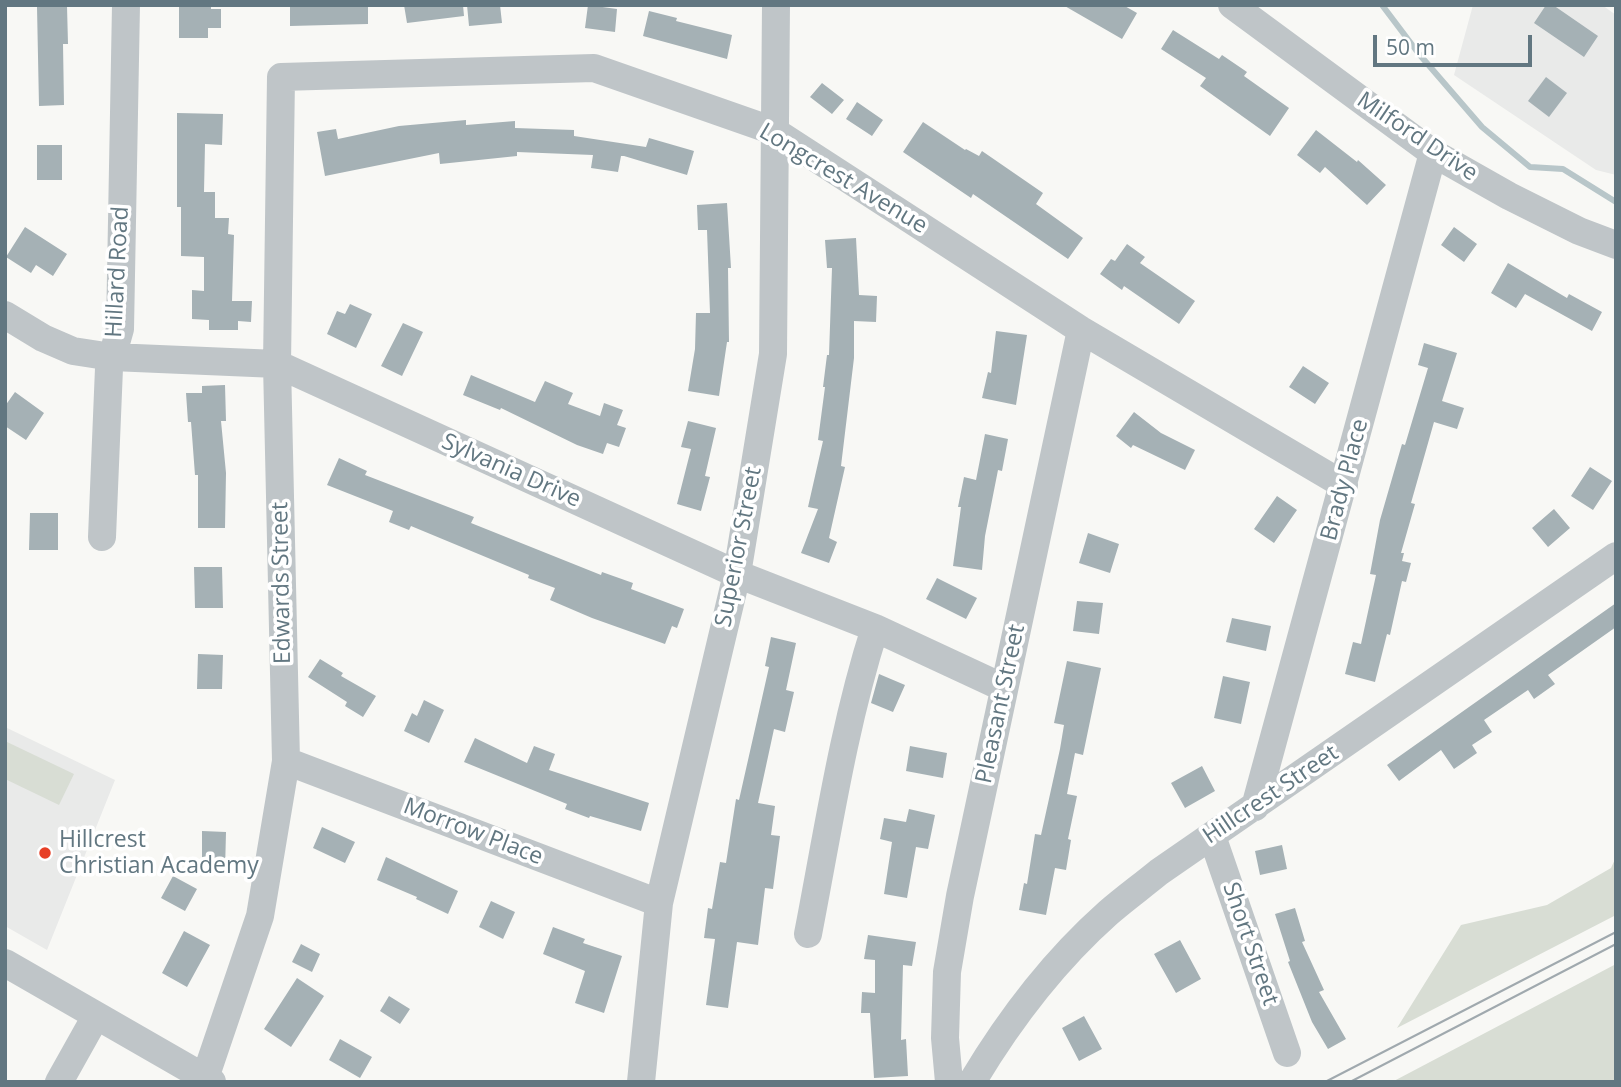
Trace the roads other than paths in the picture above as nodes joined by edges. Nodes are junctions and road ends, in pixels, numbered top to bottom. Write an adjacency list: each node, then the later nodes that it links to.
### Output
1 (126, 5): 10 (street, Hillard Road)
2 (776, 5): 5 (street, Superior Street)
3 (1232, 5): 6 (street, Milford Drive)
4 (281, 78): 5 (street, Longcrest Avenue); 11 (street, Edwards Street)
5 (774, 131): 9 (street, Longcrest Avenue); 15 (street, Superior Street)
6 (1433, 153): 7 (street, Milford Drive); 12 (street, Brady Place)
7 (1616, 245)
8 (5, 316): 10 (street, Sylvania Drive)
9 (1081, 330): 12 (street, Longcrest Avenue); 17 (street, Pleasant Street)
10 (112, 357): 11 (street, Sylvania Drive); 13 (street, Hillard Road)
11 (276, 365): 15 (street, Sylvania Drive); 18 (street, Edwards Street)
12 (1344, 485): 19 (street, Brady Place)
13 (102, 537)
14 (1616, 556): 19 (street, Hillcrest Street)
15 (737, 574): 16 (street, Sylvania Drive); 21 (street, Superior Street)
16 (875, 628): 17 (street, Sylvania Drive); 22 (street)
17 (1004, 688): 29 (street, Pleasant Street)
18 (286, 761): 21 (street, Morrow Place); 26 (street, Edwards Street)
19 (1255, 807): 20 (street, Hillcrest Street)
20 (1212, 836): 25 (street, Short Street); 30 (street, Hillcrest Street)
21 (659, 904): 28 (street, Superior Street)
22 (808, 934)
23 (5, 962): 24 (street)
24 (96, 1016): 26 (street); 27 (street)
25 (1287, 1053)
26 (208, 1080)
27 (59, 1082)
28 (641, 1082)
29 (949, 1082)
30 (972, 1082)

